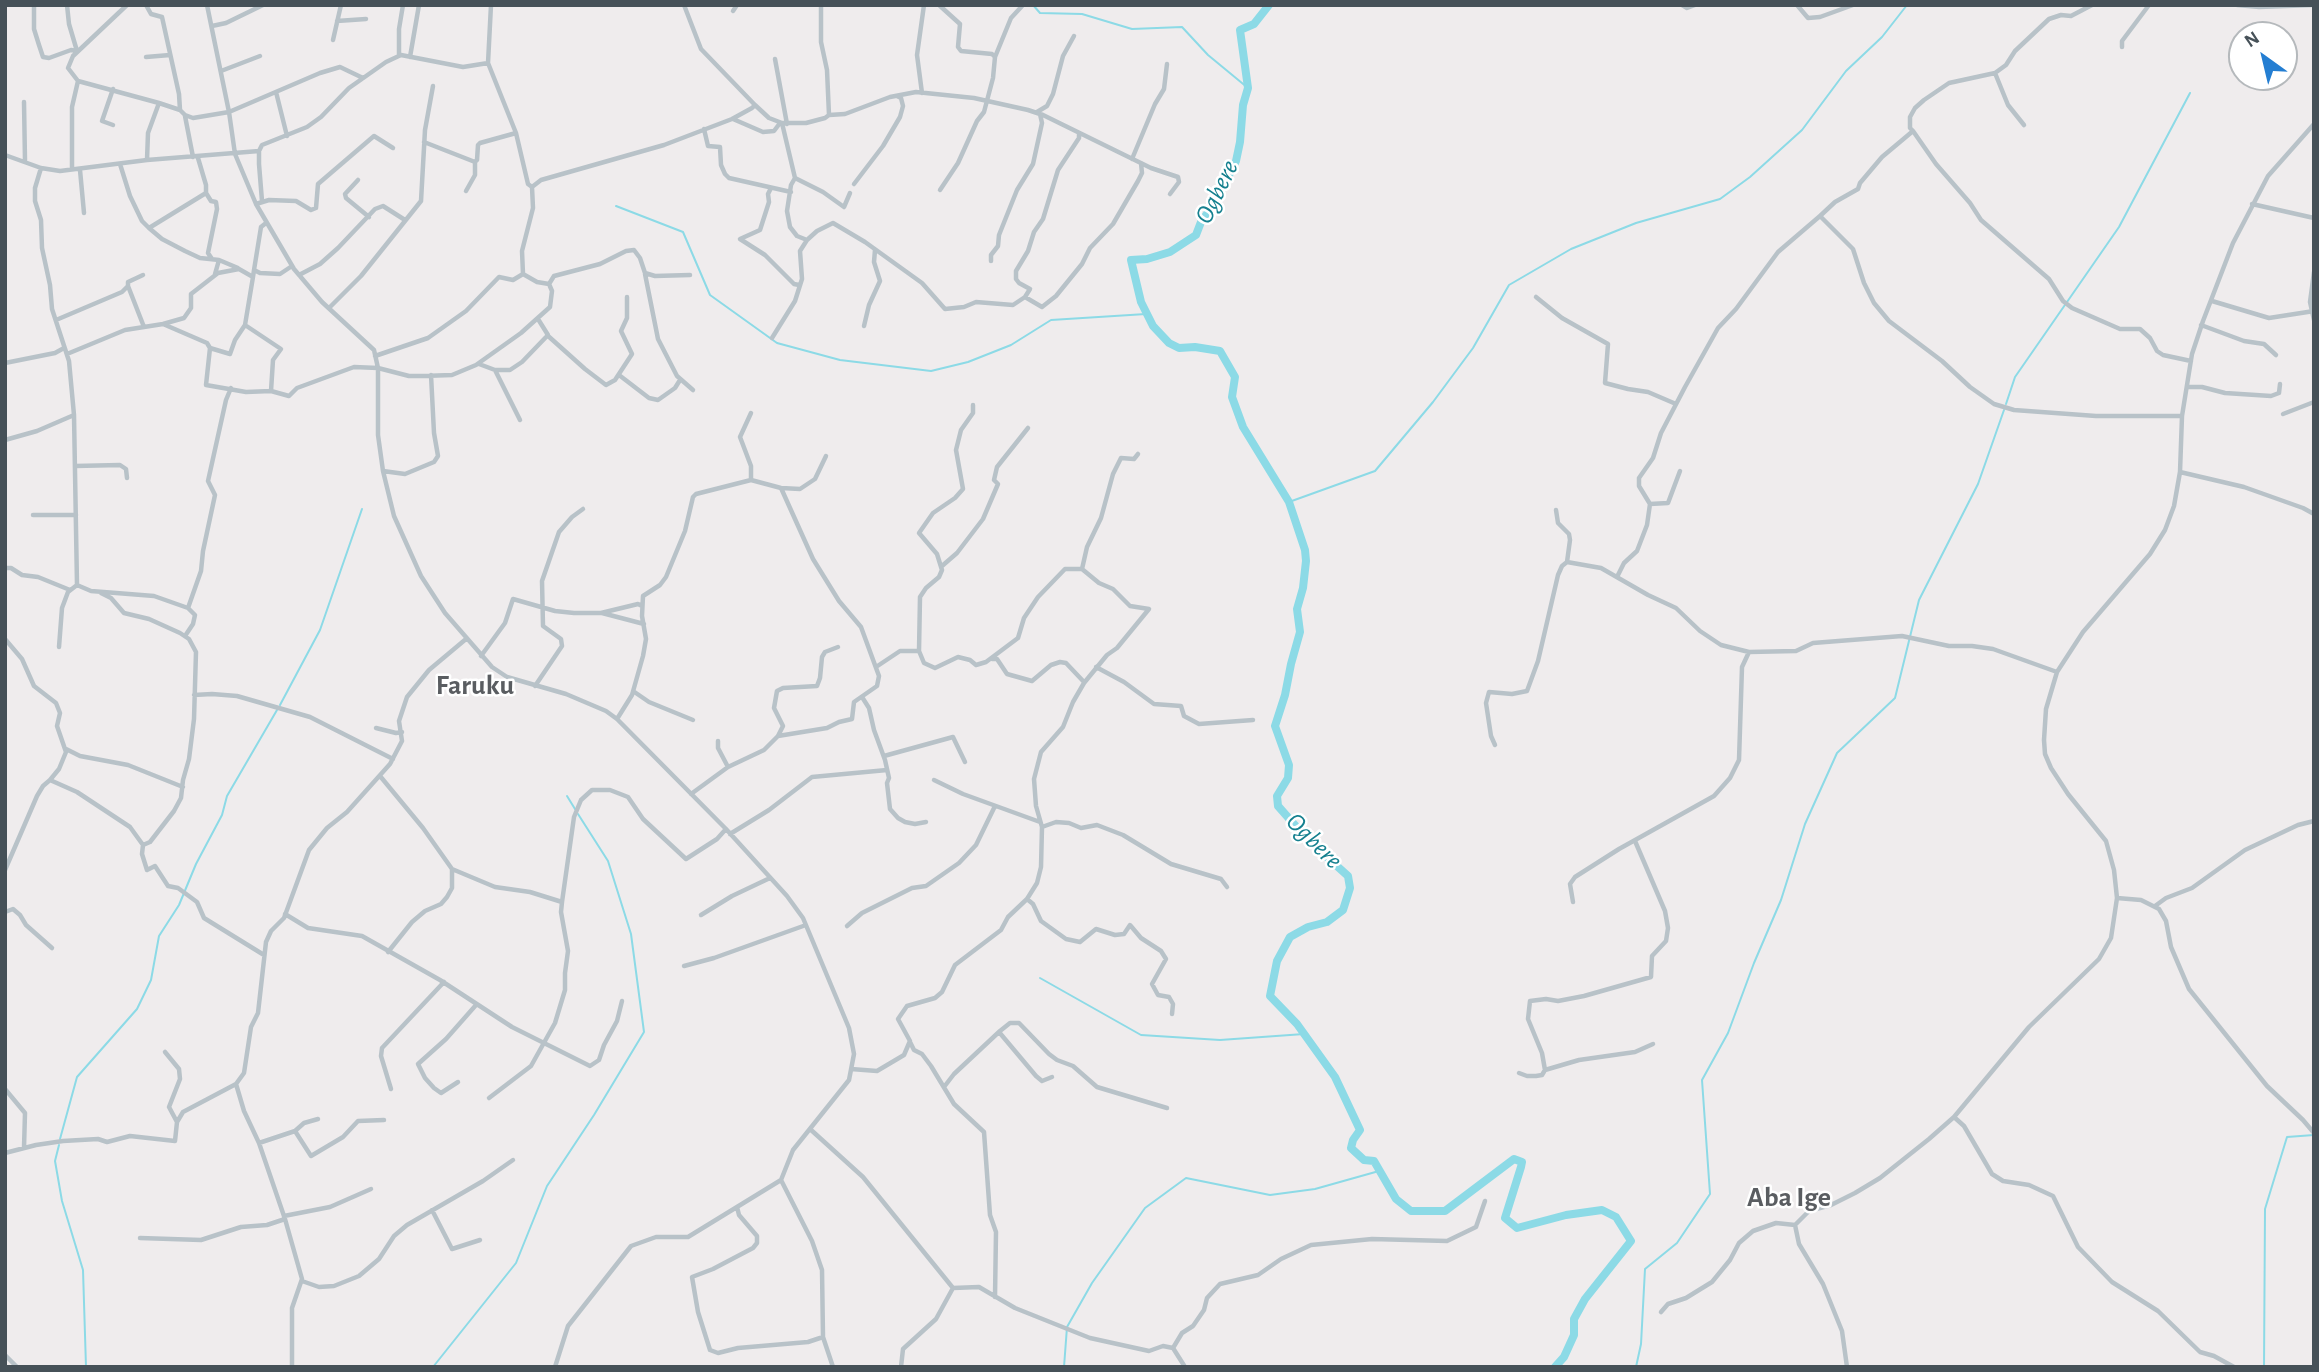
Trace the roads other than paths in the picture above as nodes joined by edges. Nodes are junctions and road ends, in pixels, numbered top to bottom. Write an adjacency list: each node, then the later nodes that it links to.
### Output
1 (34, 5): 32 (street)
2 (67, 5): 32 (street)
3 (146, 5): 33 (street)
4 (206, 5): 28 (street)
5 (263, 5): 28 (street)
6 (341, 5): 27 (street)
7 (403, 5): 35 (street)
8 (419, 5): 37 (street)
9 (491, 5): 40 (street)
10 (684, 5): 54 (street)
11 (737, 5): 25 (street)
12 (821, 5): 59 (street)
13 (925, 5): 49 (street)
14 (939, 5): 38 (street)
15 (1023, 5): 38 (street)
16 (1682, 5): 17 (street)
17 (1695, 5)
18 (1797, 5): 19 (street)
19 (1853, 5)
20 (2092, 5): 43 (street)
21 (2150, 5): 31 (street)
22 (2237, 5): 23 (street)
23 (2314, 5)
24 (124, 6): 32 (street)
25 (733, 11)
26 (366, 19): 27 (street)
27 (337, 20): 30 (street)
28 (212, 26): 42 (street)
29 (1074, 36): 57 (street)
30 (333, 40)
31 (2122, 47)
32 (77, 51): 45 (street)
33 (170, 55): 36 (street); 55 (street)
34 (260, 56): 42 (street)
35 (399, 56): 37 (street); 44 (street)
36 (146, 57)
37 (410, 57): 40 (street)
38 (995, 57): 51 (street)
39 (775, 59): 61 (street)
40 (488, 63): 68 (street)
41 (1167, 64): 76 (street)
42 (221, 71): 56 (street)
43 (1995, 73): 64 (street); 66 (street)
44 (363, 78): 48 (street); 69 (street)
45 (78, 81): 47 (street); 83 (street)
46 (433, 86): 70 (street)
47 (113, 89): 53 (street); 62 (street)
48 (276, 92): 56 (street); 69 (street)
49 (922, 93): 50 (street); 51 (street)
50 (896, 95): 59 (street); 87 (street)
51 (986, 101): 57 (street); 90 (street)
52 (24, 102): 78 (street)
53 (159, 103): 55 (street); 77 (street)
54 (755, 104): 60 (street); 61 (street)
55 (180, 110): 58 (street)
56 (229, 112): 58 (street); 73 (street)
57 (1038, 113): 67 (street); 110 (street)
58 (185, 115): 75 (street)
59 (829, 115): 61 (street)
60 (732, 119): 61 (street); 65 (street)
61 (783, 123): 85 (street)
62 (113, 124)
63 (2314, 124): 98 (street)
64 (2024, 125)
65 (704, 130): 88 (street); 89 (street)
66 (1913, 131): 100 (street); 146 (street)
67 (1079, 132): 76 (street); 126 (street)
68 (516, 133): 79 (street); 88 (street)
69 (287, 135): 72 (street)
70 (424, 142): 79 (street); 103 (street)
71 (393, 148): 96 (street)
72 (259, 151): 73 (street); 96 (street)
73 (235, 154): 75 (street); 97 (street)
74 (5, 155): 78 (street)
75 (196, 158): 77 (street); 93 (street)
76 (1132, 159): 80 (street)
77 (147, 160): 81 (street)
78 (25, 161): 82 (street)
79 (475, 162): 91 (street)
80 (1141, 163): 95 (street); 126 (street)
81 (120, 164): 84 (street); 105 (street)
82 (41, 168): 83 (street); 132 (street)
83 (72, 169): 84 (street)
84 (80, 170): 99 (street)
85 (795, 178): 92 (street); 94 (street)
86 (358, 180): 101 (street)
87 (854, 184)
88 (532, 187): 117 (street)
89 (771, 188): 92 (street); 123 (street)
90 (940, 190)
91 (466, 191)
92 (791, 192): 106 (street)
93 (206, 193): 105 (street); 108 (street)
94 (850, 193)
95 (1170, 194)
96 (262, 201): 97 (street)
97 (256, 204): 104 (street)
98 (2252, 204): 102 (street); 128 (street)
99 (83, 213)
100 (1820, 216): 160 (street); 165 (street)
101 (369, 217): 103 (street); 119 (street)
102 (2314, 218)
103 (405, 220): 129 (street)
104 (266, 223): 111 (street); 113 (street)
105 (149, 229): 108 (street)
106 (807, 240): 107 (street); 123 (street)
107 (876, 250): 126 (street); 137 (street)
108 (212, 260): 109 (street)
109 (219, 260): 112 (street); 116 (street)
110 (991, 261)
111 (292, 266): 113 (street); 119 (street)
112 (239, 269): 116 (street); 121 (street)
113 (254, 270): 121 (street)
114 (2314, 272): 130 (street)
115 (645, 273): 120 (street); 122 (street); 153 (street)
116 (215, 274): 134 (street)
117 (523, 274): 122 (street); 145 (street)
118 (143, 275): 124 (street)
119 (299, 275): 129 (street)
120 (690, 275)
121 (253, 277): 135 (street)
122 (549, 284): 131 (street)
123 (799, 285): 140 (street)
124 (128, 286): 132 (street); 138 (street)
125 (627, 297): 151 (street)
126 (1025, 297)
127 (1536, 297): 160 (street)
128 (2212, 301): 130 (street); 136 (street)
129 (329, 309): 145 (street)
130 (2313, 311): 133 (street)
131 (538, 319): 139 (street); 148 (street)
132 (55, 320): 141 (street)
133 (2314, 320)
134 (163, 324): 138 (street); 142 (street)
135 (244, 325): 142 (street); 158 (street)
136 (2201, 325): 144 (street); 146 (street)
137 (864, 326)
138 (144, 327): 143 (street)
139 (547, 335): 150 (street); 151 (street)
140 (772, 338)
141 (64, 348): 143 (street); 147 (street)
142 (210, 348): 156 (street)
143 (67, 354): 164 (street)
144 (2276, 355)
145 (375, 356): 149 (street)
146 (2191, 360): 155 (street)
147 (5, 363)
148 (479, 363): 150 (street); 152 (street)
149 (377, 368): 152 (street); 158 (street); 172 (street)
150 (495, 370): 166 (street)
151 (619, 375): 153 (street)
152 (431, 376): 172 (street)
153 (680, 380): 157 (street)
154 (2280, 384): 155 (street)
155 (2187, 387): 165 (street)
156 (231, 388): 158 (street); 194 (street)
157 (693, 390)
158 (271, 391)
159 (2314, 402): 163 (street)
160 (1676, 404): 178 (street)
161 (973, 405): 185 (street)
162 (751, 414): 176 (street)
163 (2283, 414)
164 (74, 415): 168 (street); 171 (street)
165 (2182, 416): 174 (street)
166 (520, 420)
167 (1028, 428): 185 (street)
168 (5, 439)
169 (1138, 454): 187 (street)
170 (826, 456): 177 (street)
171 (75, 466): 175 (street); 183 (street)
172 (383, 471): 199 (street)
173 (1680, 471): 178 (street)
174 (2180, 471): 181 (street); 208 (street)
175 (127, 478)
176 (751, 480): 177 (street); 192 (street)
177 (781, 488): 206 (street)
178 (1650, 504): 188 (street)
179 (583, 509): 193 (street)
180 (1556, 510): 184 (street)
181 (2314, 514)
182 (33, 515): 183 (street)
183 (76, 515): 189 (street)
184 (1567, 562): 188 (street); 221 (street)
185 (941, 567): 202 (street)
186 (5, 568): 190 (street)
187 (1083, 569): 205 (street); 207 (street)
188 (1617, 578): 203 (street)
189 (77, 585): 190 (street); 191 (street)
190 (70, 590): 200 (street)
191 (96, 592): 194 (street); 197 (street)
192 (642, 606): 195 (street); 196 (street)
193 (543, 607): 195 (street); 204 (street); 210 (street)
194 (188, 608): 197 (street)
195 (601, 613): 196 (street)
196 (644, 624): 211 (street)
197 (185, 636): 212 (street)
198 (5, 639): 222 (street)
199 (466, 639): 204 (street); 218 (street)
200 (59, 647)
201 (838, 647): 219 (street)
202 (919, 650): 205 (street); 206 (street)
203 (1749, 652): 208 (street); 238 (street)
204 (481, 656): 210 (street)
205 (991, 659): 209 (street)
206 (876, 667): 213 (street)
207 (1096, 667): 209 (street); 216 (street)
208 (2057, 672): 244 (street)
209 (1084, 683): 236 (street)
210 (535, 686): 214 (street)
211 (633, 691): 214 (street); 215 (street)
212 (194, 695): 224 (street); 231 (street)
213 (862, 697): 219 (street); 223 (street)
214 (617, 719): 232 (street)
215 (693, 720)
216 (1253, 720)
217 (376, 728): 218 (street)
218 (402, 732): 224 (street)
219 (778, 736): 226 (street)
220 (718, 741): 226 (street)
221 (1496, 745)
222 (66, 749): 229 (street); 231 (street)
223 (884, 756): 225 (street); 227 (street)
224 (393, 759): 228 (street)
225 (965, 762)
226 (728, 766): 232 (street)
227 (887, 770): 235 (street); 237 (street)
228 (380, 776): 240 (street); 250 (street)
229 (50, 780): 239 (street); 241 (street)
230 (934, 780): 233 (street)
231 (183, 787): 239 (street)
232 (691, 794): 237 (street)
233 (995, 806): 236 (street); 253 (street)
234 (2314, 821): 248 (street)
235 (926, 822)
236 (1042, 825): 243 (street); 245 (street)
237 (728, 832): 242 (street); 246 (street)
238 (1635, 841): 247 (street); 268 (street)
239 (143, 845): 256 (street)
240 (452, 869): 246 (street); 255 (street)
241 (5, 870)
242 (770, 878): 251 (street); 252 (street)
243 (1227, 887)
244 (2117, 898): 248 (street); 278 (street)
245 (1027, 899): 261 (street); 263 (street)
246 (562, 902): 264 (street)
247 (1573, 902)
248 (2155, 906): 284 (street)
249 (5, 912): 254 (street)
250 (285, 915): 255 (street); 256 (street)
251 (701, 915)
252 (806, 925): 257 (street); 267 (street)
253 (847, 926)
254 (52, 948)
255 (388, 952): 258 (street)
256 (264, 955): 272 (street)
257 (684, 967)
258 (444, 982): 260 (street); 275 (street)
259 (622, 1001): 264 (street)
260 (476, 1005): 264 (street); 271 (street)
261 (1172, 1014)
262 (999, 1032): 270 (street); 273 (street); 277 (street)
263 (910, 1041): 267 (street); 273 (street)
264 (544, 1044): 276 (street)
265 (1653, 1044): 268 (street)
266 (165, 1052): 281 (street)
267 (851, 1069): 282 (street)
268 (1545, 1070): 269 (street)
269 (1519, 1073)
270 (1052, 1077)
271 (458, 1082)
272 (236, 1084): 281 (street); 285 (street)
273 (944, 1087): 300 (street)
274 (5, 1089): 286 (street)
275 (391, 1089)
276 (489, 1098)
277 (1167, 1108)
278 (1954, 1117): 295 (street); 312 (street)
279 (318, 1119): 283 (street)
280 (384, 1120): 283 (street)
281 (177, 1122): 286 (street)
282 (810, 1129): 289 (street); 299 (street)
283 (295, 1131): 285 (street)
284 (2314, 1133)
285 (259, 1143): 294 (street)
286 (24, 1148): 287 (street)
287 (5, 1153)
288 (513, 1160): 293 (street)
289 (781, 1180): 292 (street); 302 (street)
290 (371, 1189): 294 (street)
291 (1485, 1201): 303 (street)
292 (737, 1207): 302 (street); 307 (street)
293 (432, 1210): 297 (street); 298 (street)
294 (285, 1218): 296 (street); 298 (street)
295 (1795, 1225): 301 (street); 311 (street)
296 (140, 1238)
297 (480, 1240)
298 (302, 1281): 306 (street)
299 (953, 1288): 300 (street); 309 (street)
300 (995, 1297): 303 (street)
301 (1661, 1312)
302 (822, 1337): 308 (street)
303 (1173, 1348): 310 (street)
304 (5, 1355): 305 (street)
305 (17, 1367)
306 (292, 1367)
307 (555, 1367)
308 (833, 1367)
309 (901, 1367)
310 (1185, 1367)
311 (1847, 1367)
312 (2234, 1367)

